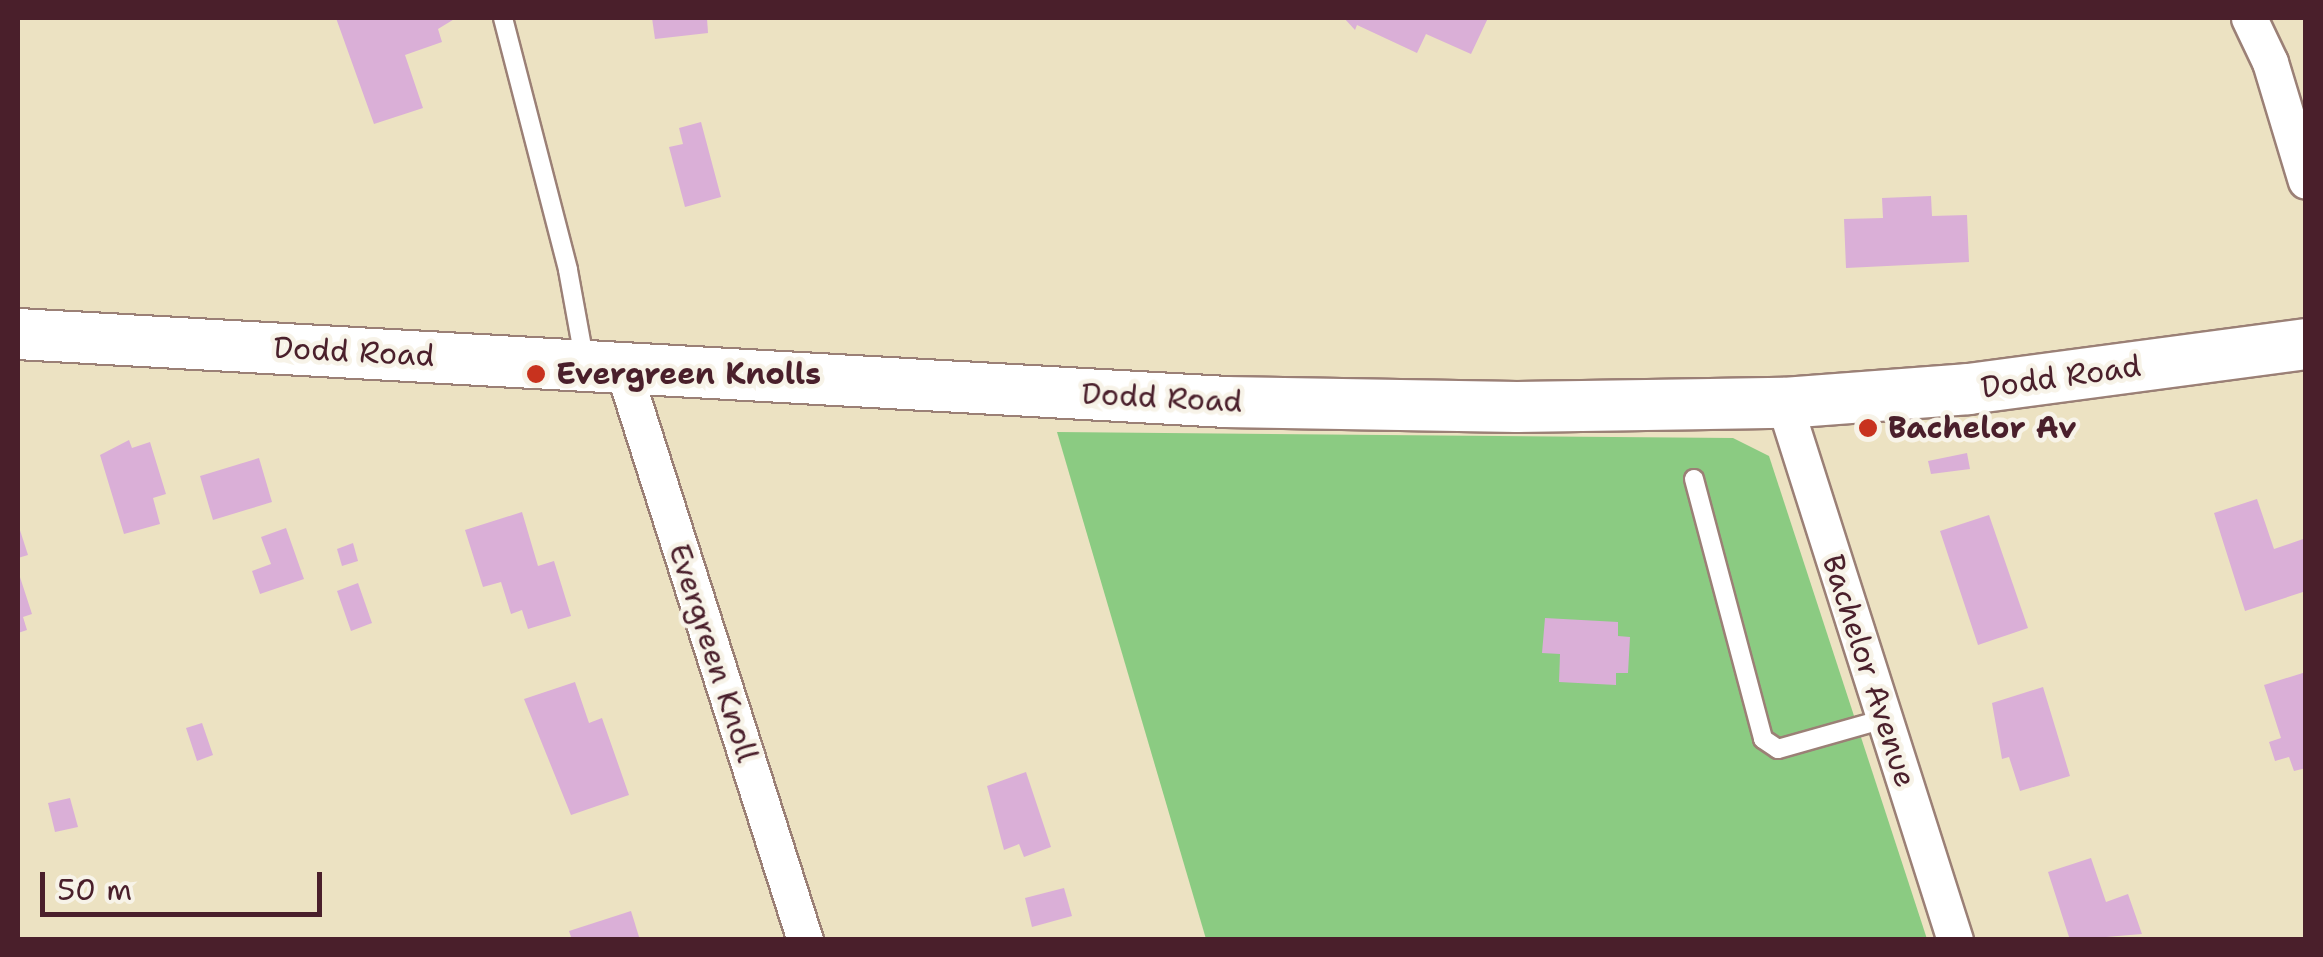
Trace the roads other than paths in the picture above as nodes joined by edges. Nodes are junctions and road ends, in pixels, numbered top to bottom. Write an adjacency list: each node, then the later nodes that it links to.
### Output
1 (503, 18): 6 (lane)
2 (2249, 18): 3 (street)
3 (2306, 181)
4 (18, 334): 6 (main road, Dodd Road)
5 (2306, 344): 7 (main road, Dodd Road)
6 (603, 365): 7 (main road, Dodd Road); 10 (street, Evergreen Knoll)
7 (1784, 402): 9 (street, Bachelor Avenue)
8 (1694, 480): 9 (lane)
9 (1884, 719): 11 (street, Bachelor Avenue)
10 (805, 940)
11 (1955, 940)

